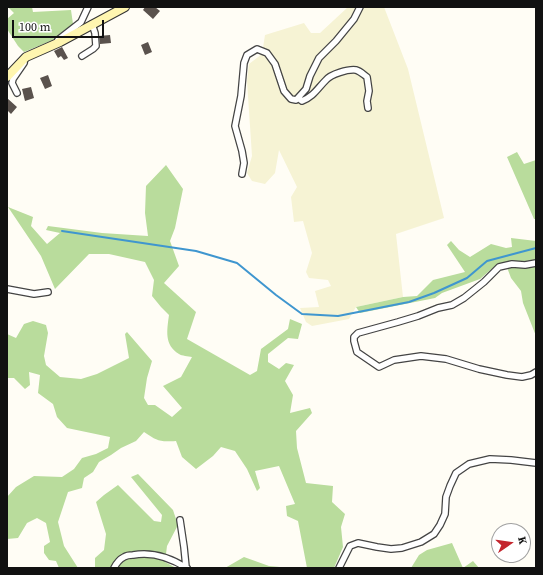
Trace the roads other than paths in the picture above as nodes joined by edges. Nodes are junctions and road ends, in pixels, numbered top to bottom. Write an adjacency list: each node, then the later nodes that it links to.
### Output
1 (88, 7): 5 (street)
2 (125, 7): 4 (main road)
3 (360, 7): 10 (street)
4 (92, 24): 5 (main road); 7 (street)
5 (48, 47): 6 (main road)
6 (30, 55): 8 (main road); 9 (street)
7 (82, 56)
8 (7, 77)
9 (17, 93)
10 (298, 98): 11 (street); 12 (street)
11 (368, 108)
12 (242, 174)
13 (536, 263): 16 (street)
14 (7, 288): 15 (street)
15 (48, 292)
16 (536, 372)
17 (536, 463): 21 (street)
18 (180, 520): 20 (street)
19 (114, 568): 20 (street)
20 (186, 568)
21 (339, 568)

